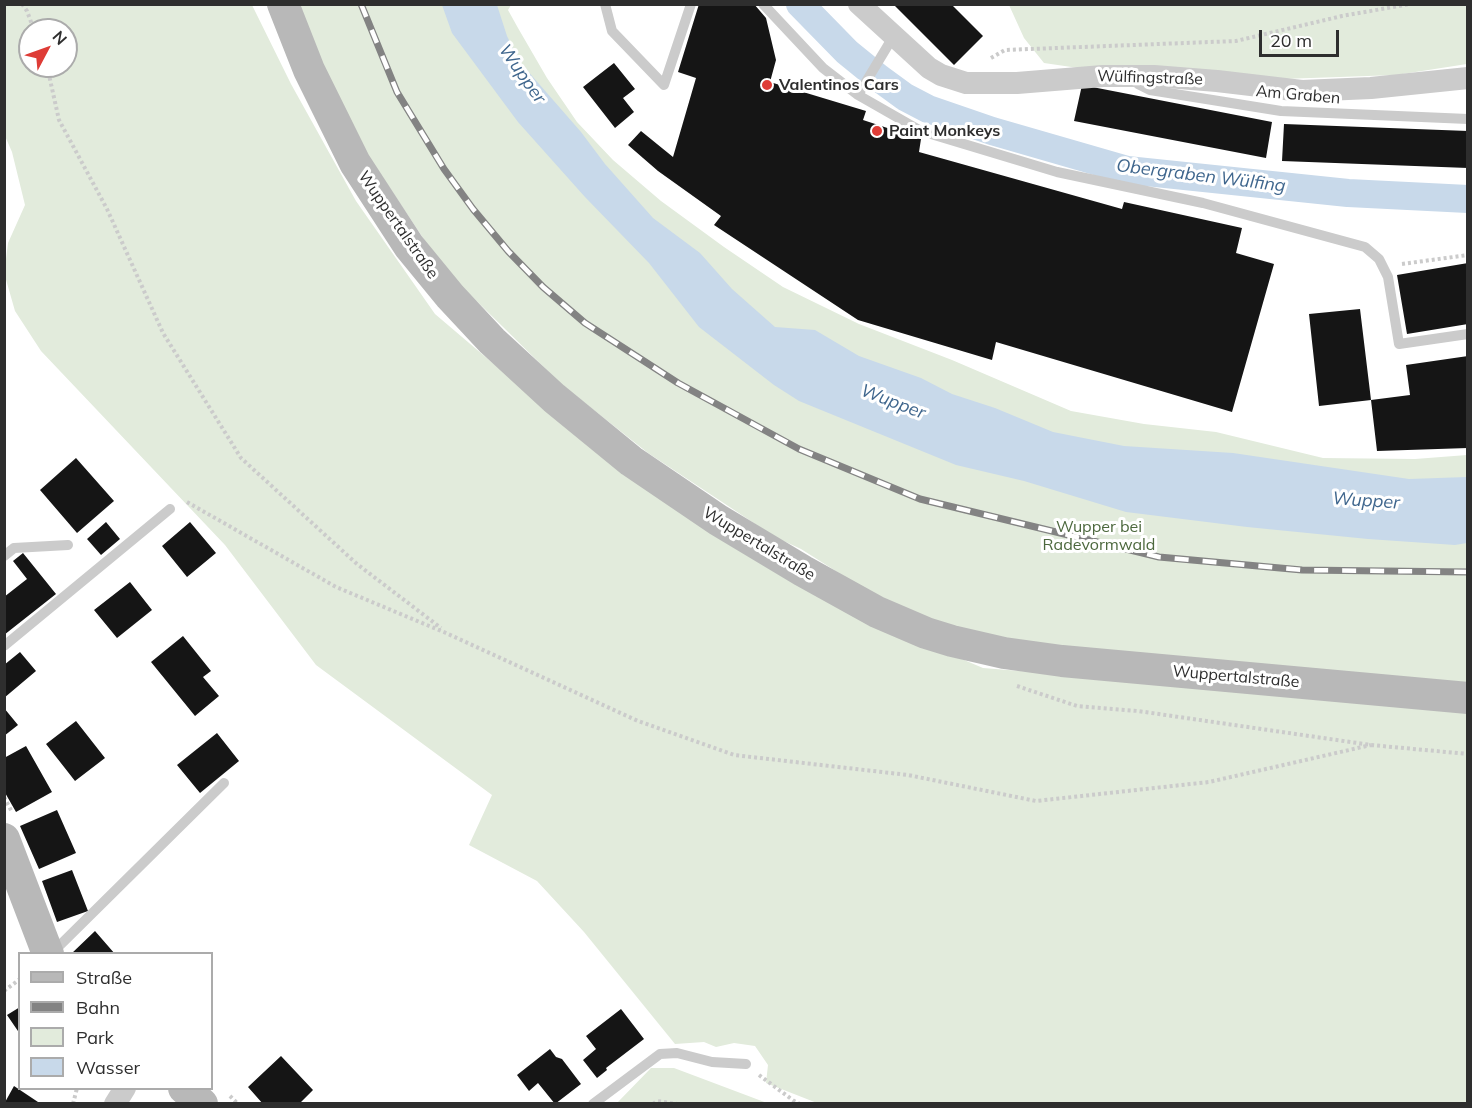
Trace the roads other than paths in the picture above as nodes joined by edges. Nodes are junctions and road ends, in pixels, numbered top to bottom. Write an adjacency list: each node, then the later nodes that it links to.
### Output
1 (283, 4): 16 (main road, Wuppertalstraße)
2 (605, 4): 3 (lane)
3 (691, 4)
4 (763, 4): 9 (lane)
5 (859, 4): 6 (street, Wülfingstraße)
6 (887, 46): 7 (street, Wülfingstraße); 9 (lane)
7 (1132, 76): 8 (street, Wülfingstraße); 10 (lane, Am Graben)
8 (1467, 78)
9 (858, 96): 11 (lane)
10 (1467, 119)
11 (1467, 334)
12 (170, 509): 15 (lane)
13 (68, 545): 14 (lane)
14 (4, 556)
15 (4, 646)
16 (1467, 698)
17 (224, 783): 20 (lane)
18 (4, 838): 19 (main road)
19 (49, 952)
20 (52, 952)
21 (746, 1064): 26 (lane)
22 (124, 1090): 24 (street)
23 (185, 1090): 25 (main road)
24 (115, 1104)
25 (202, 1104)
26 (593, 1104)

